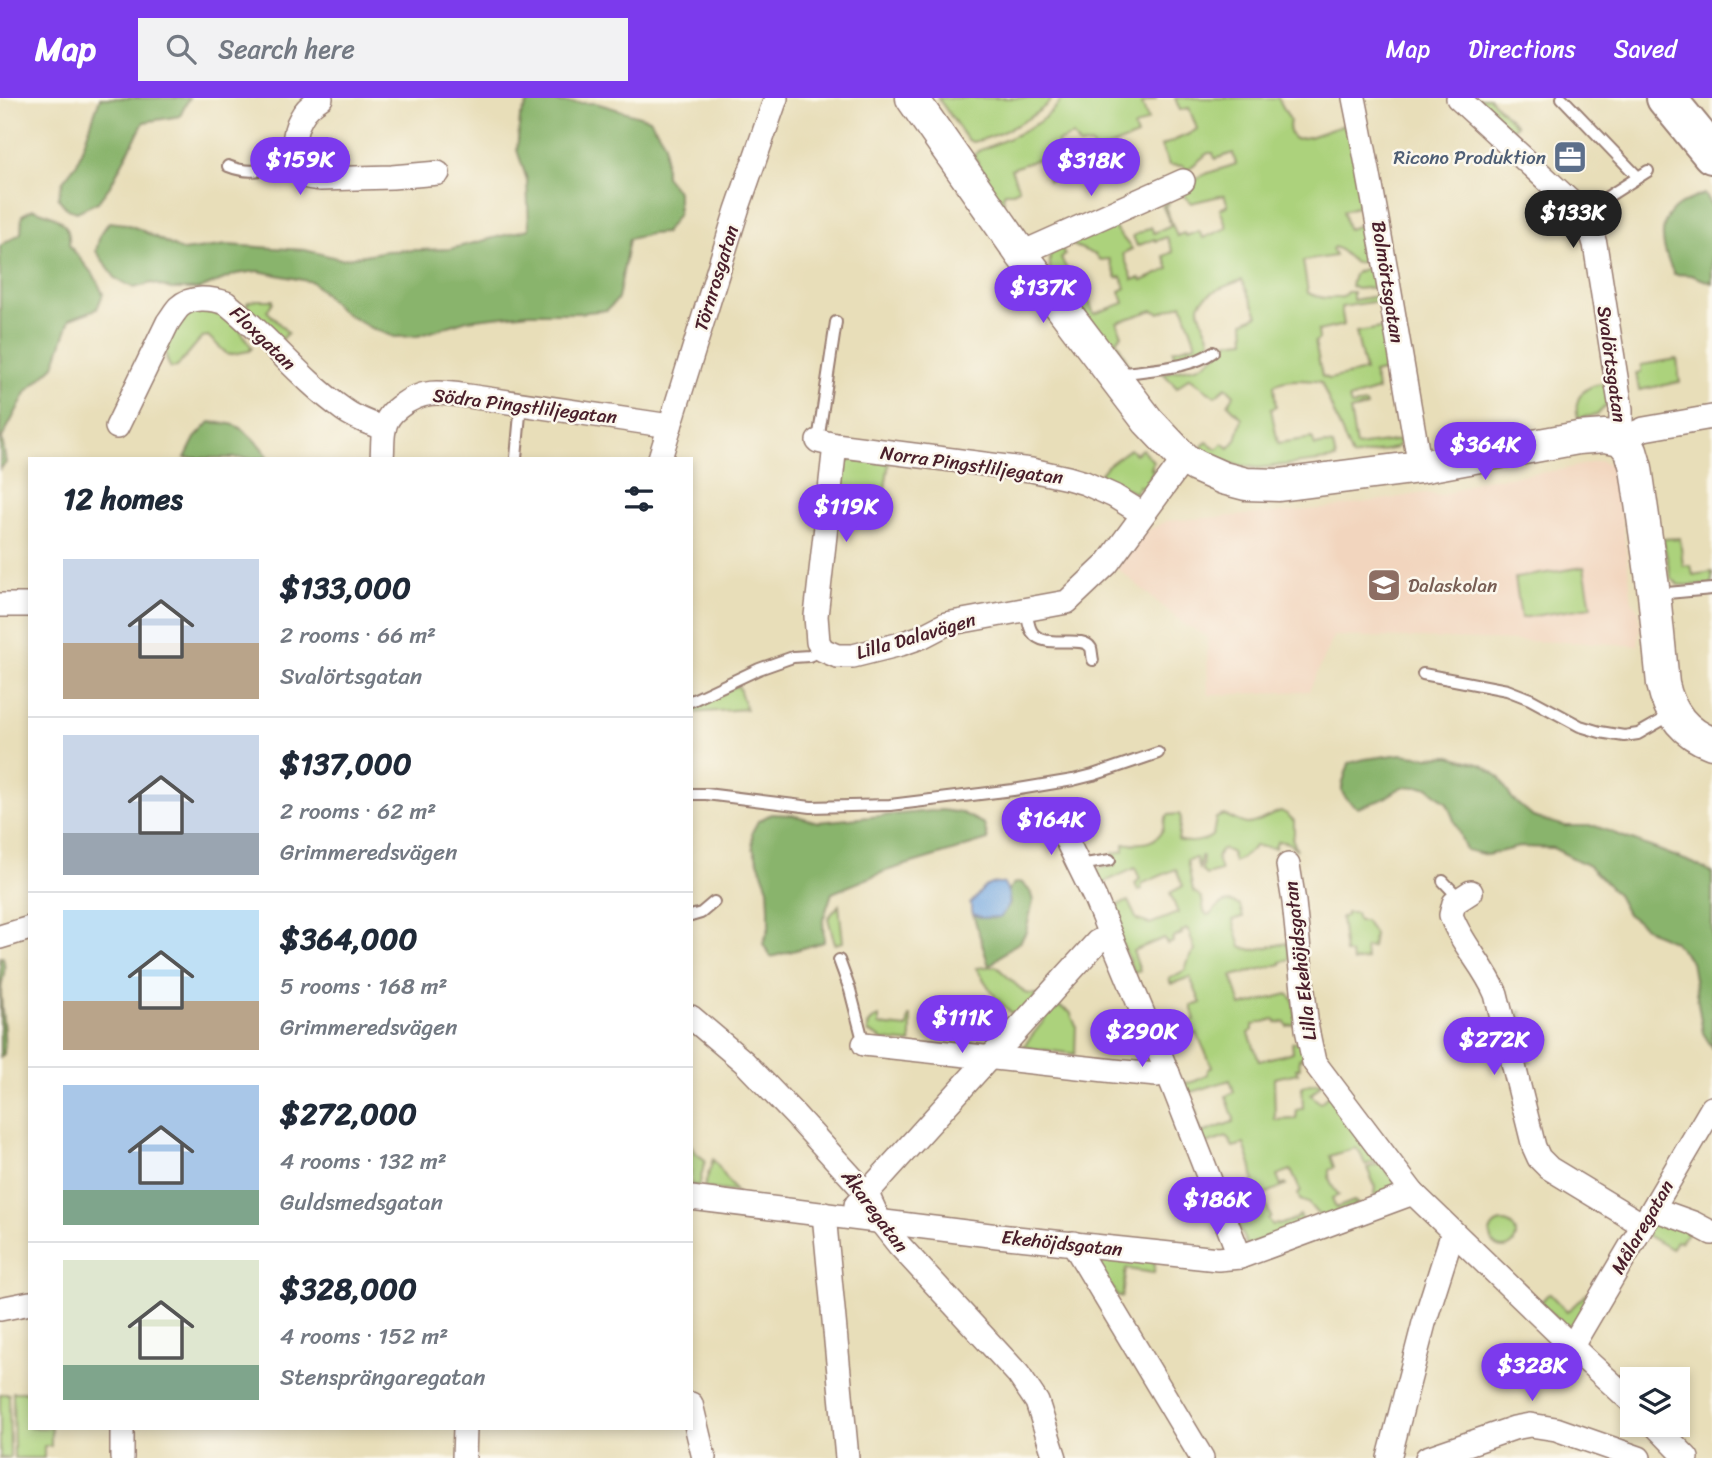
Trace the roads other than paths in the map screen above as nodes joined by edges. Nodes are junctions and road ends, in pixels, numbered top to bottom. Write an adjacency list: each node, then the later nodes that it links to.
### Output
1 (321, 98): 9 (street)
2 (776, 98): 20 (street, Törnrosgatan)
3 (912, 98): 14 (street)
4 (1354, 98): 29 (street, Bolmörtsgatan)
5 (1458, 98): 13 (street, Svalörtsgatan)
6 (1562, 98): 13 (lane)
7 (1666, 98): 8 (highway)
8 (1712, 155)
9 (295, 157): 10 (lane); 11 (street)
10 (228, 166)
11 (438, 173)
12 (1183, 181): 14 (street)
13 (1582, 213): 23 (street, Svalörtsgatan)
14 (1022, 255): 17 (street)
15 (836, 322): 24 (lane)
16 (1213, 352): 17 (lane)
17 (1116, 379): 28 (street)
18 (521, 403): 20 (street, Södra Pingstliljegatan); 22 (street, Södra Pingstliljegatan); 26 (lane)
19 (1712, 417): 23 (street)
20 (670, 426): 27 (street, Törnrosgatan)
21 (117, 427): 22 (street, Floxgatan)
22 (384, 429): 25 (street)
23 (1621, 439): 29 (street); 32 (street, Svalörtsgatan)
24 (826, 443): 30 (street, Norra Pingstliljegatan); 36 (street)
25 (382, 457)
26 (516, 457)
27 (660, 457)
28 (1184, 459): 29 (street); 30 (street, Lilla Dalavägen)
29 (1420, 467)
30 (1143, 514): 35 (street, Lilla Dalavägen)
31 (1712, 589): 32 (lane)
32 (1654, 594): 40 (street, Svalörtsgatan)
33 (0, 605): 34 (street)
34 (28, 605)
35 (1026, 610): 36 (street, Lilla Dalavägen); 37 (lane)
36 (823, 650): 39 (lane, Lilla Dalavägen)
37 (1093, 660)
38 (1423, 674): 40 (lane)
39 (693, 700)
40 (1674, 714): 41 (street, Svalörtsgatan)
41 (1712, 743)
42 (1158, 753): 43 (lane)
43 (693, 794)
44 (1057, 828): 46 (street)
45 (1110, 860): 46 (lane)
46 (1079, 865): 53 (street)
47 (1288, 865): 61 (street, Lilla Ekehöjdsgatan)
48 (1443, 881): 49 (lane)
49 (1465, 895): 65 (street)
50 (714, 902): 51 (lane)
51 (693, 916)
52 (28, 929): 54 (street)
53 (1110, 935): 58 (street); 59 (street)
54 (0, 937)
55 (839, 960): 57 (lane)
56 (693, 1019): 62 (street, Åkaregatan)
57 (864, 1044): 58 (street)
58 (989, 1058): 59 (street); 62 (street)
59 (1168, 1073): 70 (street)
60 (1712, 1108): 65 (street, Målaregatan)
61 (1413, 1193): 67 (street); 70 (street, Ekehöjdsgatan)
62 (867, 1194): 64 (street); 66 (street, Åkaregatan)
63 (693, 1198): 64 (street, Ekehöjdsgatan)
64 (835, 1215): 66 (street, Ekehöjdsgatan); 82 (street)
65 (1649, 1217): 68 (street); 73 (street, Målaregatan)
66 (879, 1220): 69 (street, Ekehöjdsgatan); 83 (street, Åkaregatan)
67 (1453, 1232): 73 (street); 85 (street)
68 (1712, 1233)
69 (1073, 1243): 70 (street, Ekehöjdsgatan); 84 (street)
70 (1240, 1257)
71 (28, 1303): 72 (street)
72 (0, 1310)
73 (1572, 1346): 74 (street)
74 (1620, 1391)
75 (693, 1413): 81 (street)
76 (122, 1430): 79 (street)
77 (465, 1430): 80 (street)
78 (1667, 1437): 88 (street)
79 (122, 1458)
80 (464, 1458)
81 (704, 1458)
82 (847, 1458)
83 (1055, 1458)
84 (1202, 1458)
85 (1389, 1458)
86 (1427, 1458): 87 (street)
87 (1639, 1458)
88 (1687, 1458)

